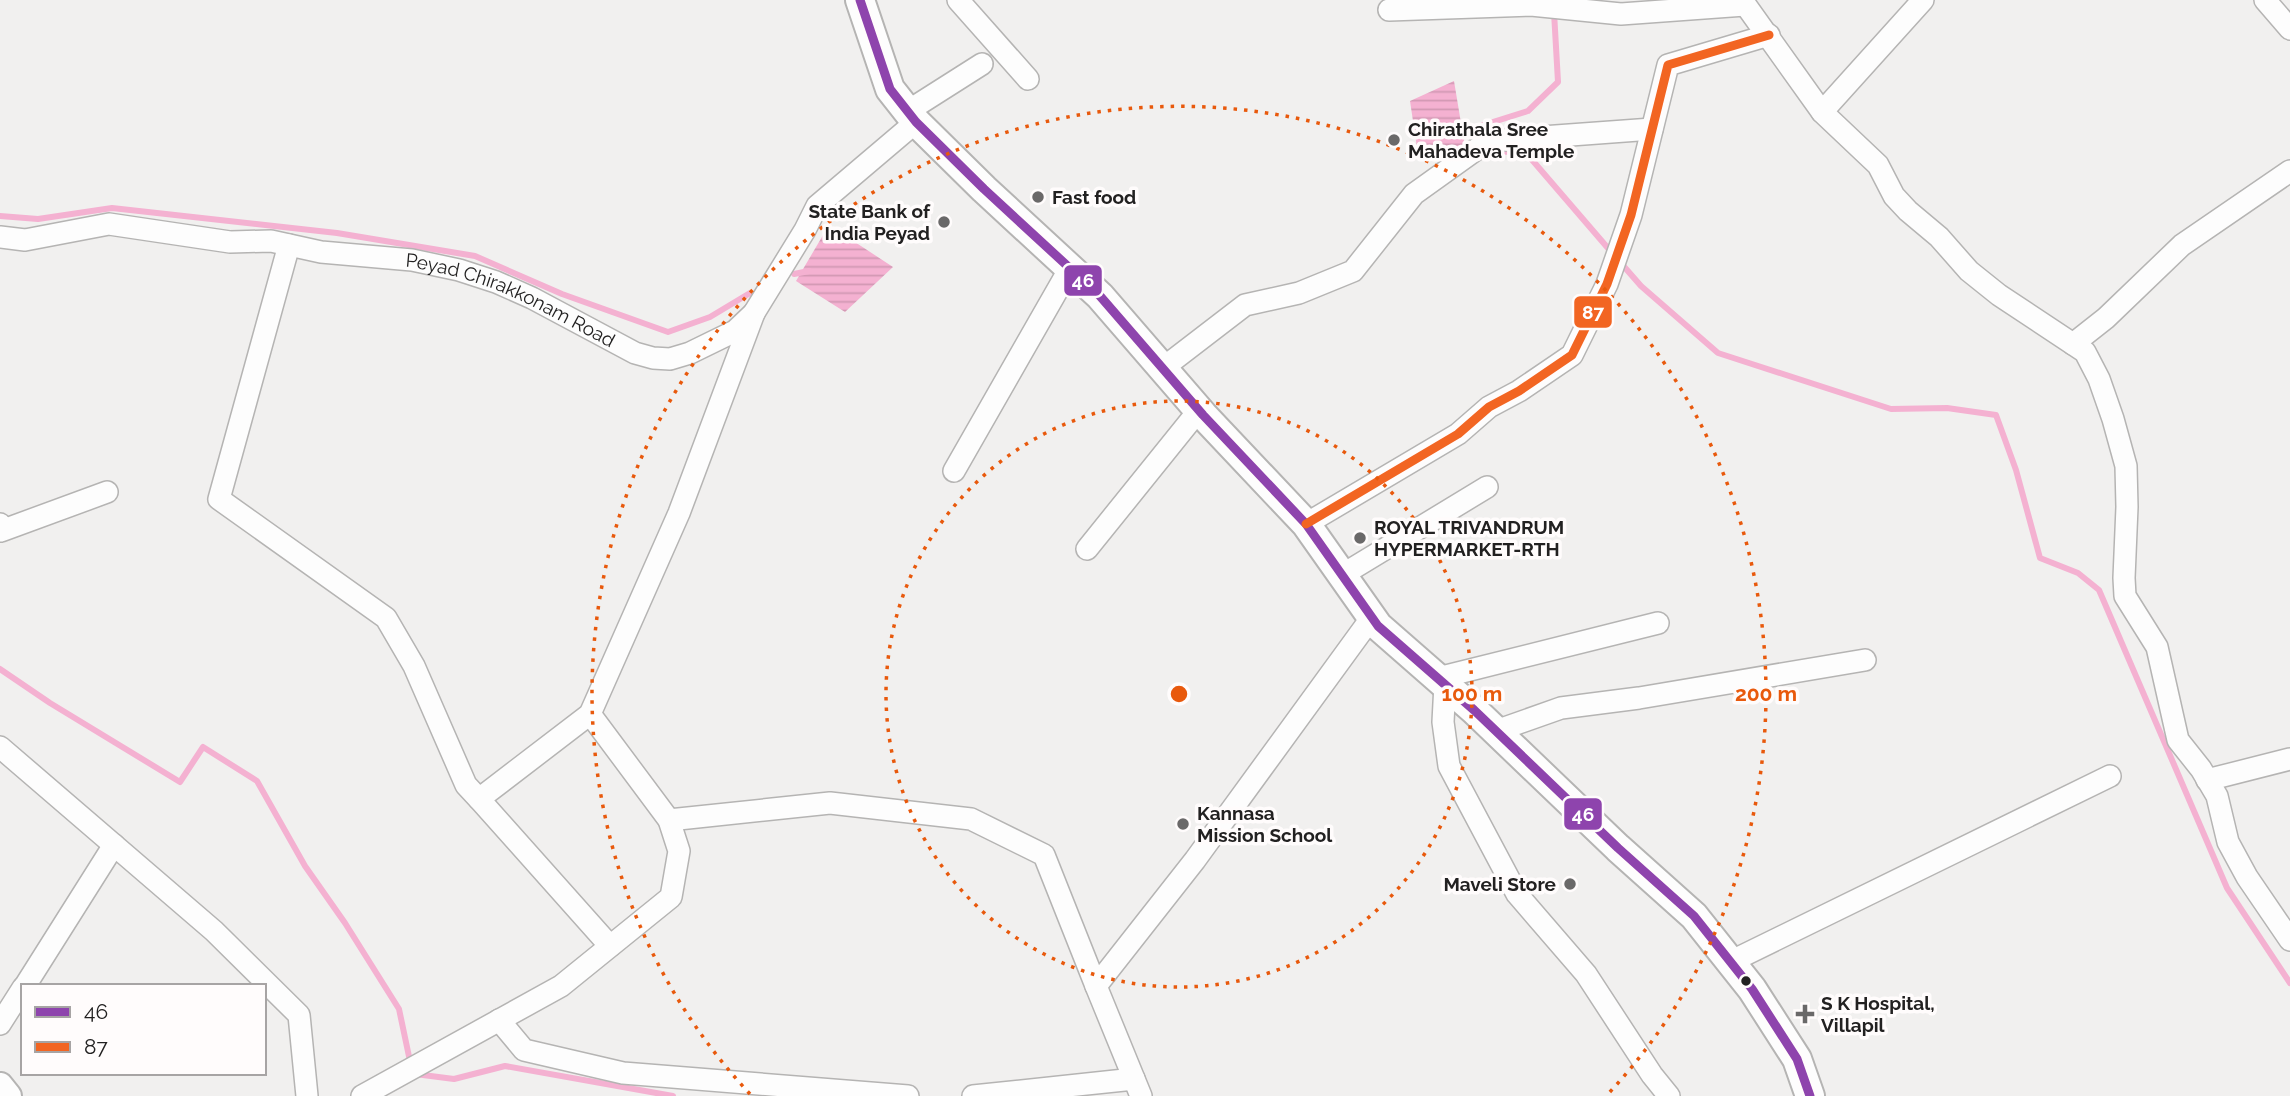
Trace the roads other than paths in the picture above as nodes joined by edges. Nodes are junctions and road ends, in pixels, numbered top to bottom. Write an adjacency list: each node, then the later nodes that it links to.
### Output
1 (860, 0): 12 (main road)
2 (958, 0): 10 (street)
3 (1923, 0): 11 (street)
4 (2265, 0): 7 (street)
5 (1744, 2): 6 (street); 8 (street)
6 (1389, 10)
7 (2290, 29)
8 (1769, 35): 11 (street); 13 (street)
9 (982, 64): 12 (street, Peyad Chirakkonam Road)
10 (1028, 79)
11 (1822, 112): 19 (street)
12 (912, 117): 17 (main road); 18 (street, Peyad Chirakkonam Road)
13 (1652, 129): 20 (street); 26 (street)
14 (2290, 171): 19 (street)
15 (0, 237): 16 (street, Peyad Chirakkonam Road)
16 (289, 245): 18 (street, Peyad Chirakkonam Road); 39 (street)
17 (1070, 268): 20 (main road); 22 (street)
18 (754, 313): 33 (street)
19 (2073, 344): 38 (street)
20 (1163, 368): 21 (main road)
21 (1199, 410): 26 (main road); 27 (street)
22 (954, 471)
23 (1487, 487): 28 (street)
24 (107, 492): 25 (street)
25 (0, 524)
26 (1306, 524): 28 (main road)
27 (1087, 549)
28 (1342, 575): 29 (main road)
29 (1372, 617): 32 (main road); 47 (street)
30 (1658, 623): 32 (street)
31 (1865, 660): 34 (street)
32 (1441, 681): 34 (main road); 58 (street)
33 (590, 714): 39 (street); 40 (street)
34 (1496, 731): 45 (main road)
35 (0, 747): 41 (street)
36 (2290, 759): 38 (street)
37 (2110, 776): 45 (street)
38 (2207, 780): 42 (street)
39 (479, 799): 44 (street)
40 (669, 820): 44 (street); 47 (street)
41 (114, 845): 46 (street); 54 (street)
42 (2283, 922): 43 (street)
43 (2290, 940)
44 (610, 946): 49 (street)
45 (1730, 962): 59 (main road)
46 (26, 984)
47 (1096, 986): 52 (street)
48 (21, 992): 50 (street)
49 (499, 1020): 55 (street); 56 (street)
50 (0, 1024)
51 (0, 1086): 53 (street)
52 (1138, 1088): 57 (street)
53 (8, 1096)
54 (307, 1096)
55 (362, 1096)
56 (908, 1096)
57 (973, 1096)
58 (1669, 1096)
59 (1810, 1096)

